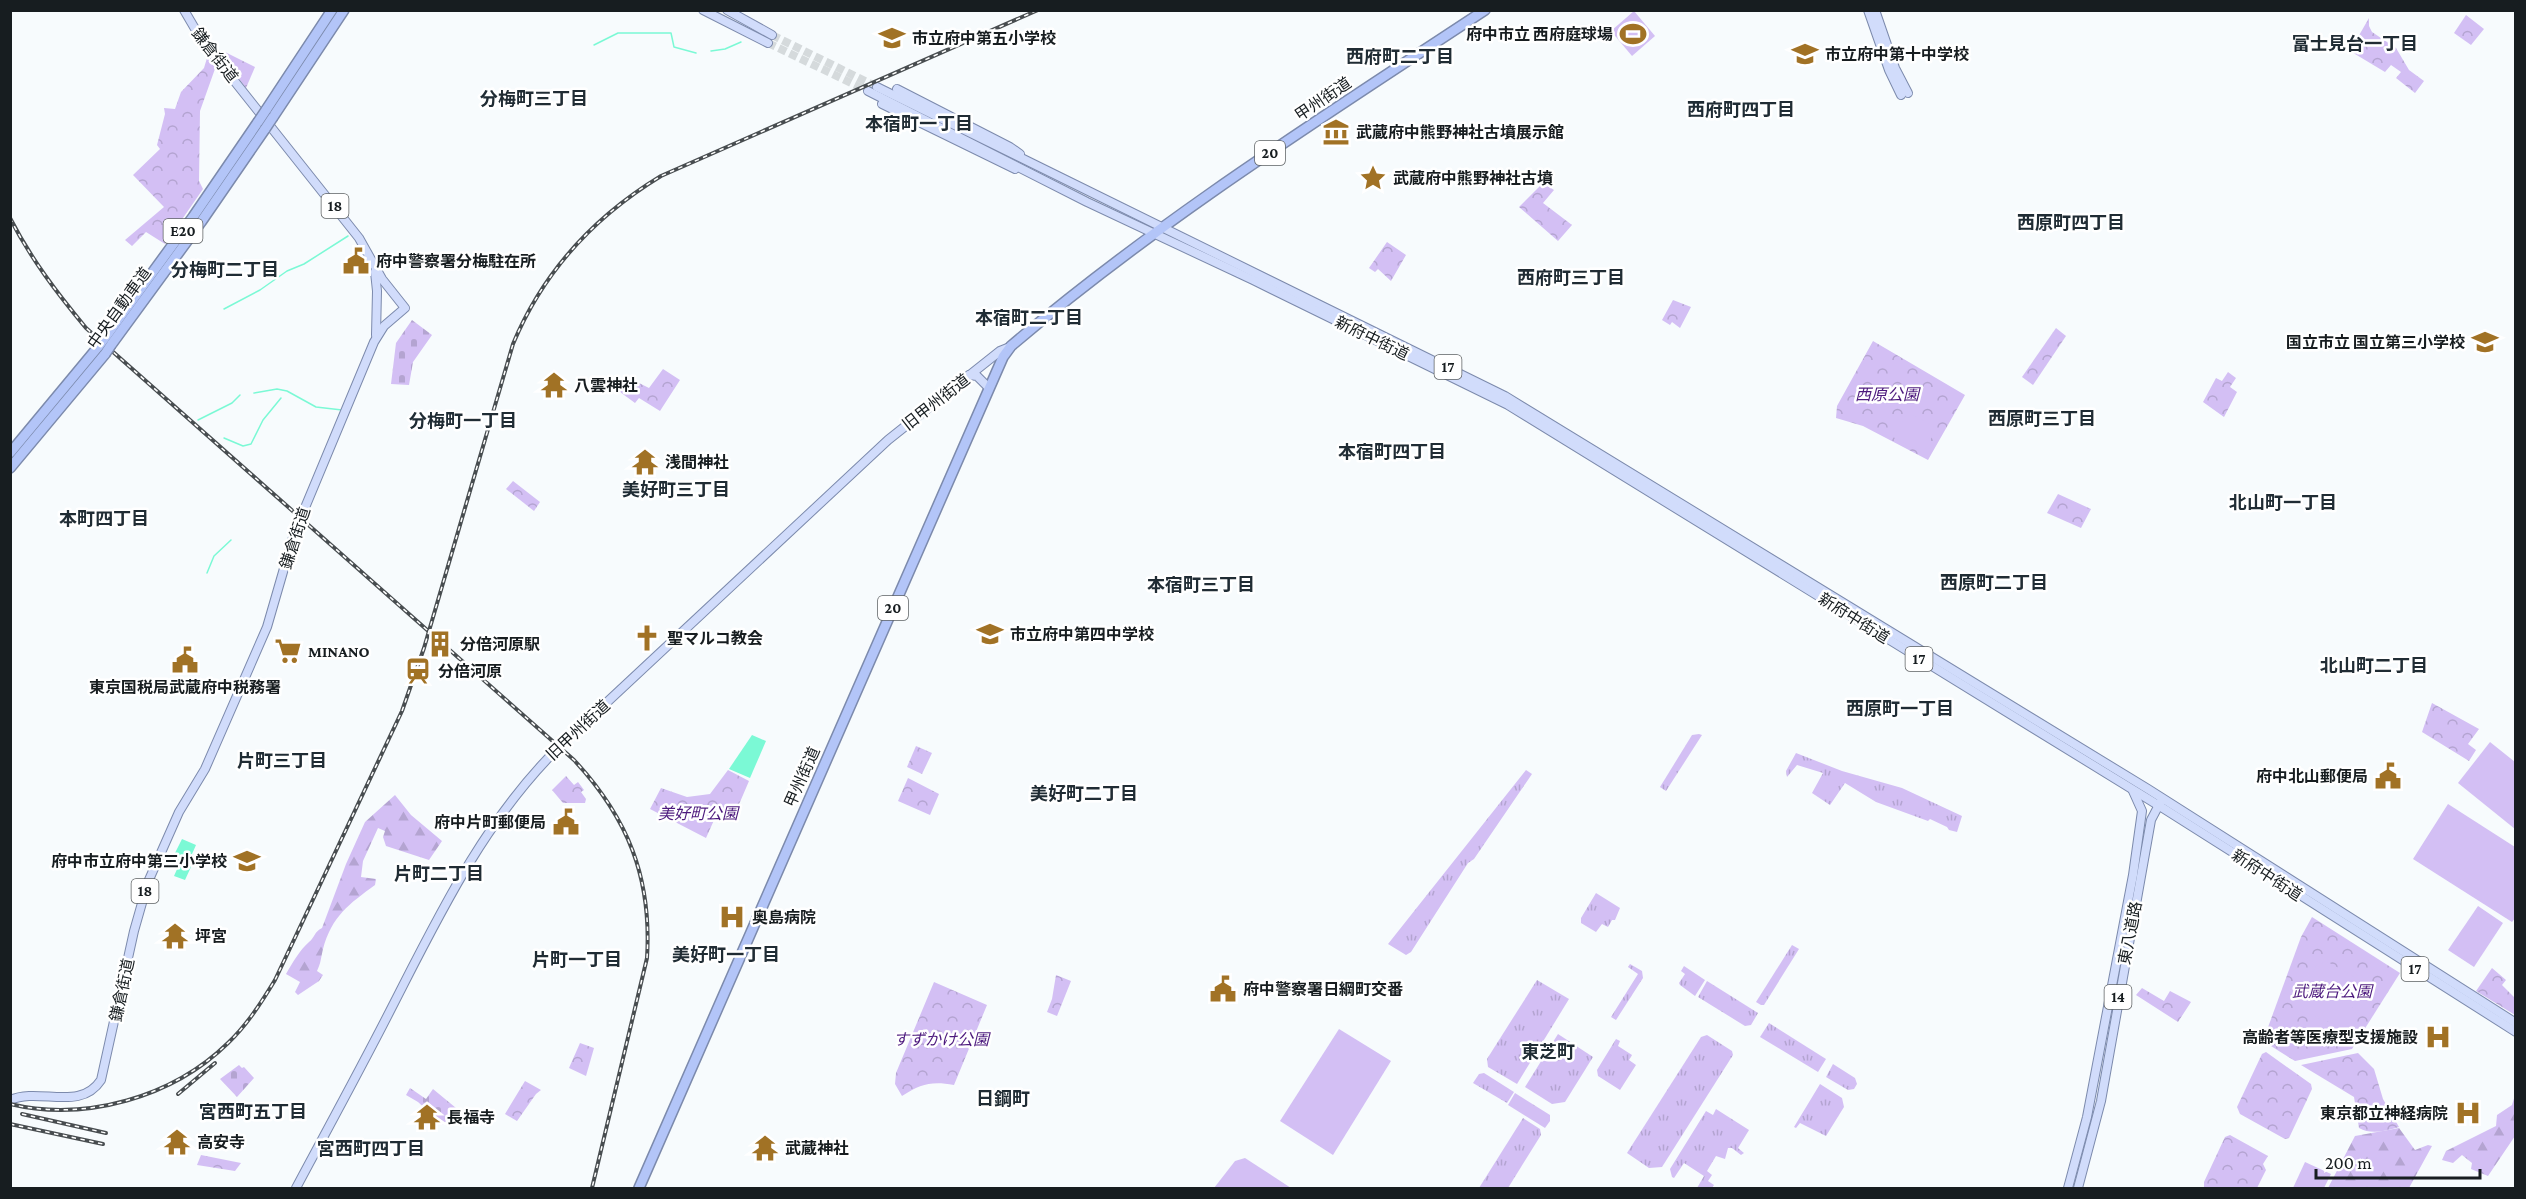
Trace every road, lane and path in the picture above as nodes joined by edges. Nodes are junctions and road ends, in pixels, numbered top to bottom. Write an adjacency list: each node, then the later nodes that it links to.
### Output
1 (184, 10): 17 (main road, 鎌倉街道 / 18)
2 (332, 10): 22 (highway, 中央自動車道 / E20, bridge)
3 (344, 10): 23 (highway, 中央自動車道 / E20, bridge)
4 (703, 10): 5 (main road)
5 (727, 10)
6 (1485, 10): 15 (highway, 甲州街道 / 20)
7 (1868, 10): 8 (main road)
8 (1875, 10)
9 (877, 87): 13 (main road)
10 (897, 89): 13 (main road)
11 (868, 91): 14 (main road)
12 (882, 104): 14 (main road)
13 (1028, 160): 15 (main road)
14 (1045, 180): 16 (main road)
15 (1163, 226): 16 (highway, 20); 24 (main road, 新府中街道 / 17)
16 (1153, 233): 19 (highway, 20); 25 (main road, 新府中街道 / 17)
17 (374, 266): 18 (main road, 18); 18 (main road, 鎌倉街道 / 18)
18 (376, 336): 34 (main road, 鎌倉街道 / 18)
19 (1014, 344): 20 (main road, 旧甲州街道); 21 (highway, 甲州街道 / 20)
20 (969, 375): 21 (main road); 38 (main road, 旧甲州街道)
21 (989, 388): 39 (highway, 甲州街道 / 20)
22 (10, 453)
23 (10, 468)
24 (1908, 643): 25 (main road); 26 (main road, 新府中街道 / 17)
25 (1930, 666): 27 (main road, 新府中街道 / 17)
26 (1977, 684): 27 (main road); 29 (main road, 新府中街道 / 17)
27 (1998, 707): 28 (main road, 新府中街道 / 17)
28 (2132, 789): 29 (main road, 新府中街道 / 17); 30 (main road, 東八道路 / 14)
29 (2158, 802): 30 (main road, 東八道路 / 14); 31 (main road, 新府中街道 / 17); 32 (main road, 新府中街道 / 17); 33 (main road, 東八道路 / 14)
30 (2133, 875): 35 (main road, 東八道路 / 14)
31 (2516, 1023)
32 (2516, 1032)
33 (2108, 1057): 35 (main road); 36 (main road, 東八道路 / 14)
34 (10, 1100)
35 (2090, 1103): 37 (main road, 東八道路 / 14)
36 (2092, 1138): 37 (main road); 40 (main road, 東八道路 / 14)
37 (2069, 1186)
38 (296, 1188)
39 (639, 1188)
40 (2078, 1188)

